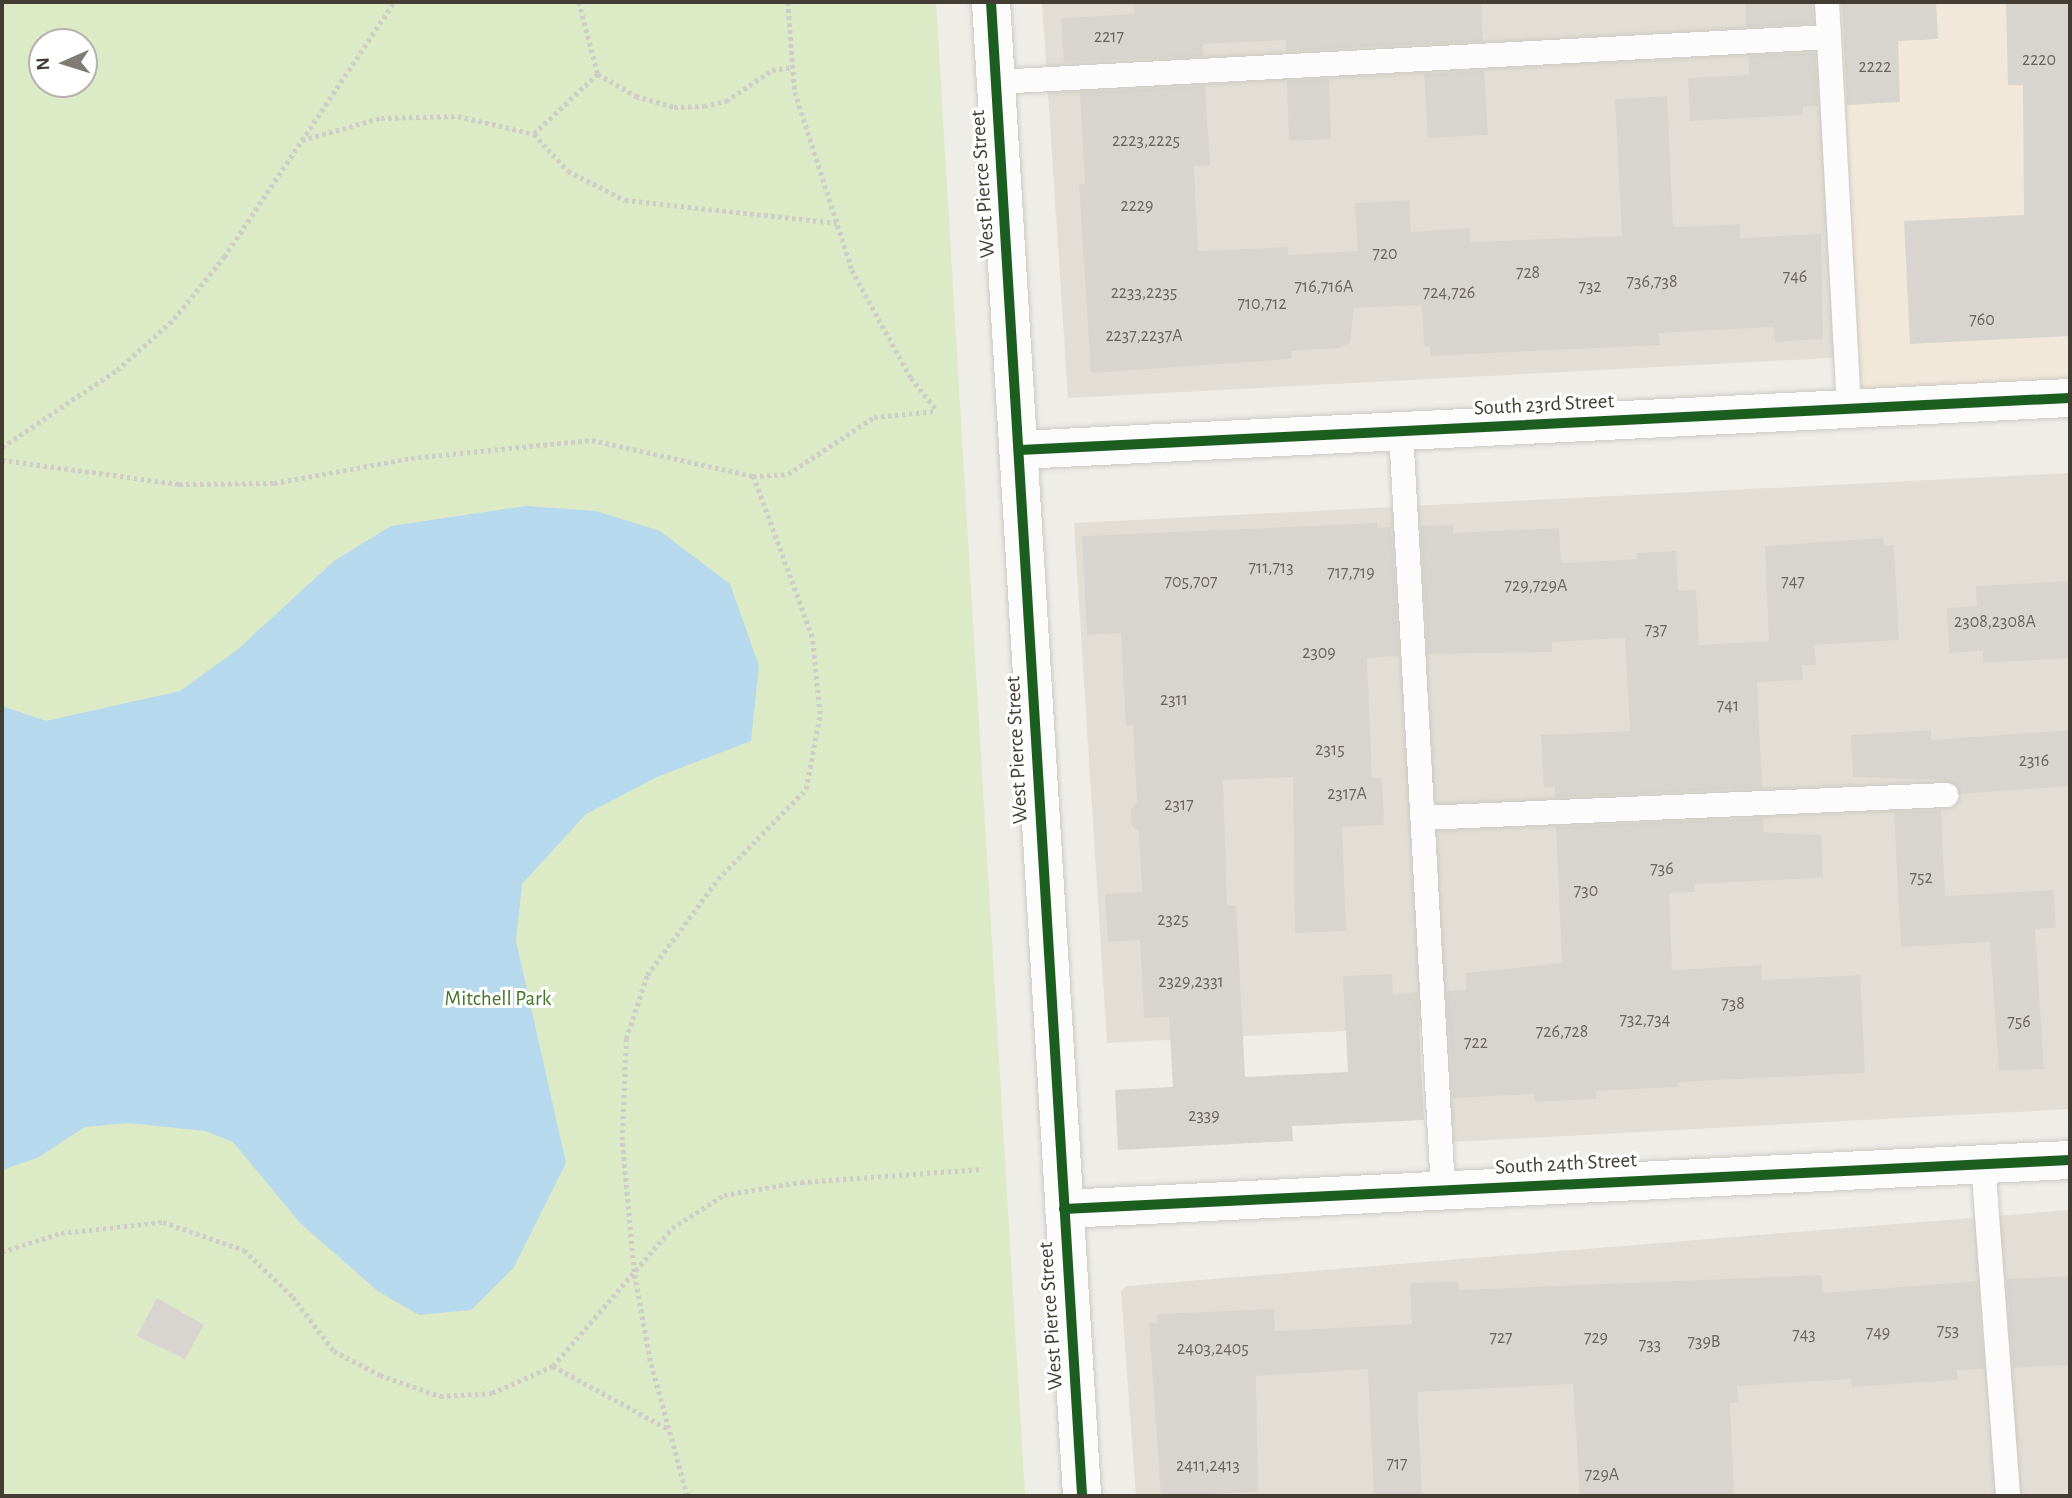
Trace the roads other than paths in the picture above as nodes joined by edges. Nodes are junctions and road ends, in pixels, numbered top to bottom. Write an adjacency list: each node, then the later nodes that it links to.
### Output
1 (991, 2): 4 (street, West Pierce Street)
2 (1827, 2): 3 (lane)
3 (1829, 37): 4 (lane); 6 (lane)
4 (996, 82): 8 (street, West Pierce Street)
5 (2070, 398): 6 (street, South 23rd Street)
6 (1849, 409): 7 (street, South 23rd Street)
7 (1401, 431): 8 (street, South 23rd Street); 10 (lane)
8 (1020, 450): 14 (street, West Pierce Street)
9 (1946, 794): 10 (lane)
10 (1423, 818): 13 (lane)
11 (2070, 1160): 12 (street, South 24th Street)
12 (1983, 1163): 13 (street, South 24th Street); 16 (lane)
13 (1443, 1190): 14 (street, South 24th Street)
14 (1064, 1209): 15 (street, West Pierce Street)
15 (1082, 1496)
16 (2008, 1496)

